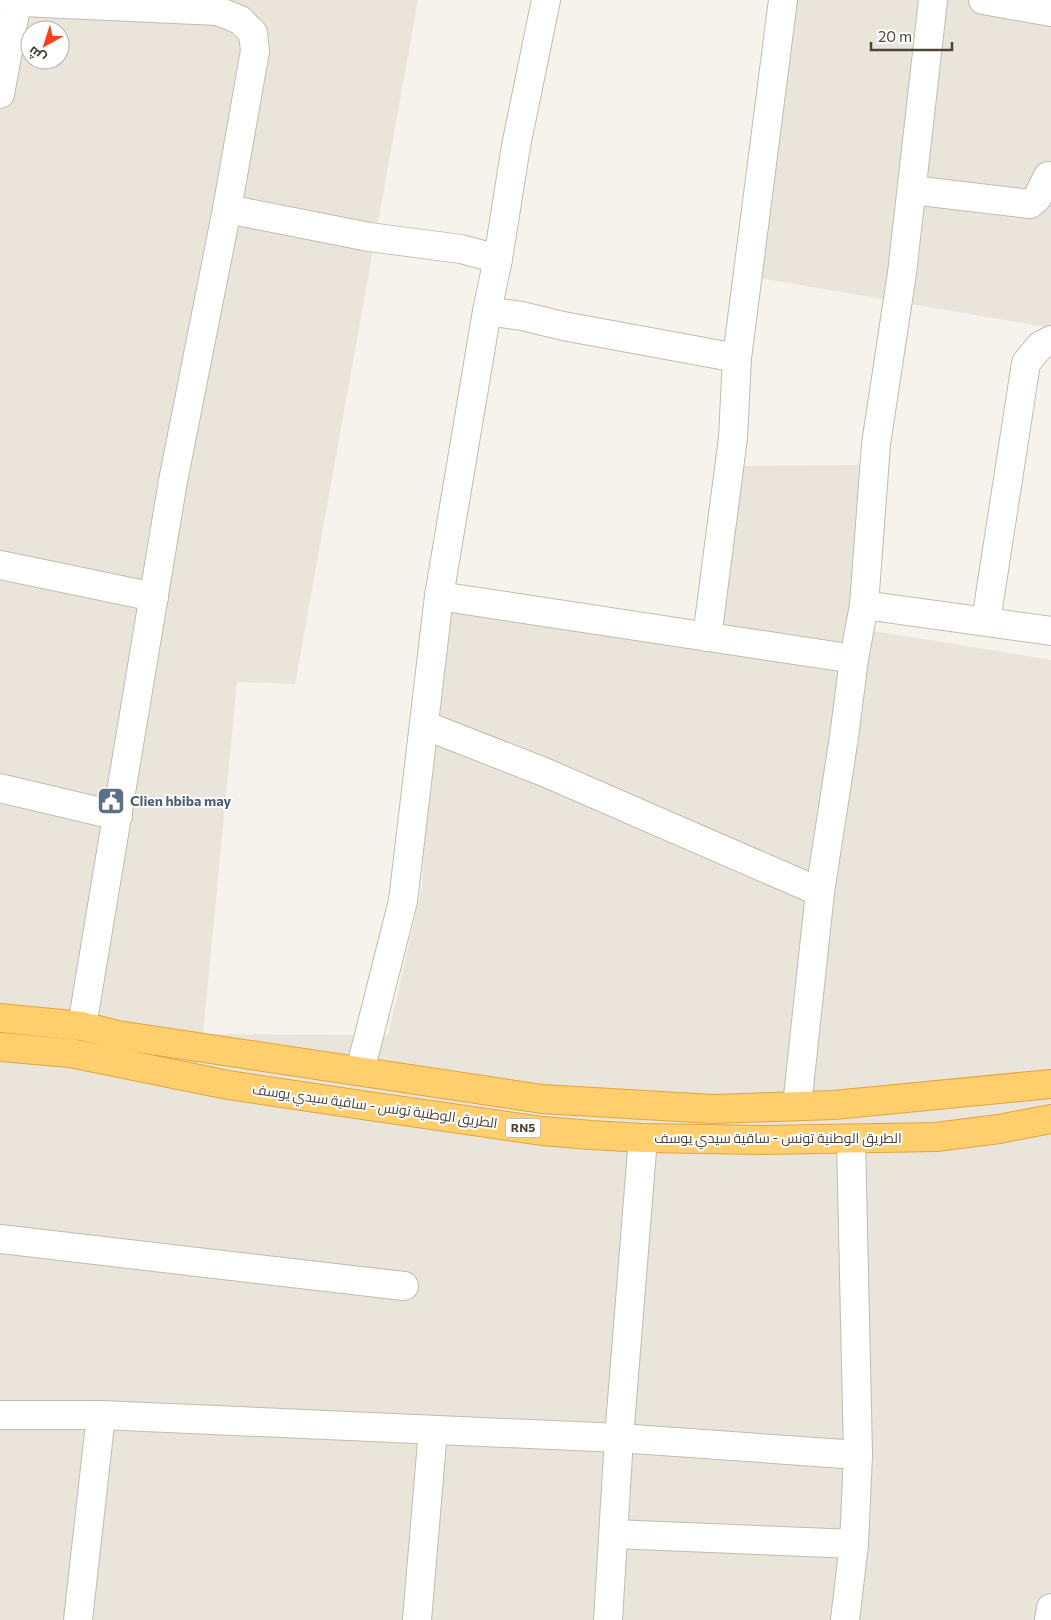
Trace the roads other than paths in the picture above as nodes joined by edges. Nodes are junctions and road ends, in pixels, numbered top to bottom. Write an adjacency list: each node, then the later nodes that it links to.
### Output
1 (546, 0): 12 (street)
2 (784, 0): 15 (street)
3 (933, 0): 10 (street)
4 (983, 0): 7 (street)
5 (8, 2): 6 (street); 8 (street)
6 (160, 4): 11 (street)
7 (1051, 12)
8 (0, 94)
9 (1048, 176): 10 (street)
10 (912, 190): 19 (street)
11 (227, 209): 12 (street); 18 (street)
12 (498, 259): 13 (street)
13 (487, 311): 15 (street); 17 (street)
14 (1051, 340): 20 (street)
15 (737, 358): 22 (street)
16 (0, 565): 18 (street)
17 (439, 596): 22 (street); 24 (street)
18 (154, 597): 26 (street)
19 (864, 605): 20 (street); 23 (street)
20 (986, 621): 21 (street)
21 (1051, 631)
22 (707, 637): 23 (street)
23 (854, 659): 27 (street)
24 (424, 725): 27 (street); 31 (street)
25 (0, 788): 26 (street)
26 (118, 816): 29 (street)
27 (820, 892): 35 (street)
28 (0, 1018): 29 (highway, RN5)
29 (82, 1026): 31 (highway, RN5)
30 (0, 1047): 38 (highway, الطريق الوطنية تونس - ساقية سيدي يوسف / RN5)
31 (360, 1071): 34 (highway, RN5)
32 (1051, 1084): 33 (highway, RN5)
33 (996, 1090): 35 (highway, RN5); 37 (highway)
34 (542, 1099): 35 (highway, RN5); 38 (highway)
35 (798, 1106)
36 (1051, 1119): 37 (highway, الطريق الوطنية تونس - ساقية سيدي يوسف / RN5)
37 (999, 1129): 40 (highway, الطريق الوطنية تونس - ساقية سيدي يوسف / RN5)
38 (542, 1131): 39 (highway, الطريق الوطنية تونس - ساقية سيدي يوسف / RN5)
39 (643, 1138): 40 (highway, الطريق الوطنية تونس - ساقية سيدي يوسف / RN5); 46 (street)
40 (851, 1139): 47 (street)
41 (0, 1239): 42 (street)
42 (404, 1286)
43 (0, 1415): 44 (street)
44 (101, 1415): 45 (street); 51 (street)
45 (433, 1430): 46 (street); 52 (street)
46 (619, 1438): 47 (street); 48 (street)
47 (858, 1455): 49 (street)
48 (614, 1534): 49 (street); 53 (street)
49 (854, 1544): 54 (street)
50 (1051, 1608): 55 (street)
51 (78, 1620)
52 (417, 1620)
53 (608, 1620)
54 (845, 1620)
55 (1050, 1620)

